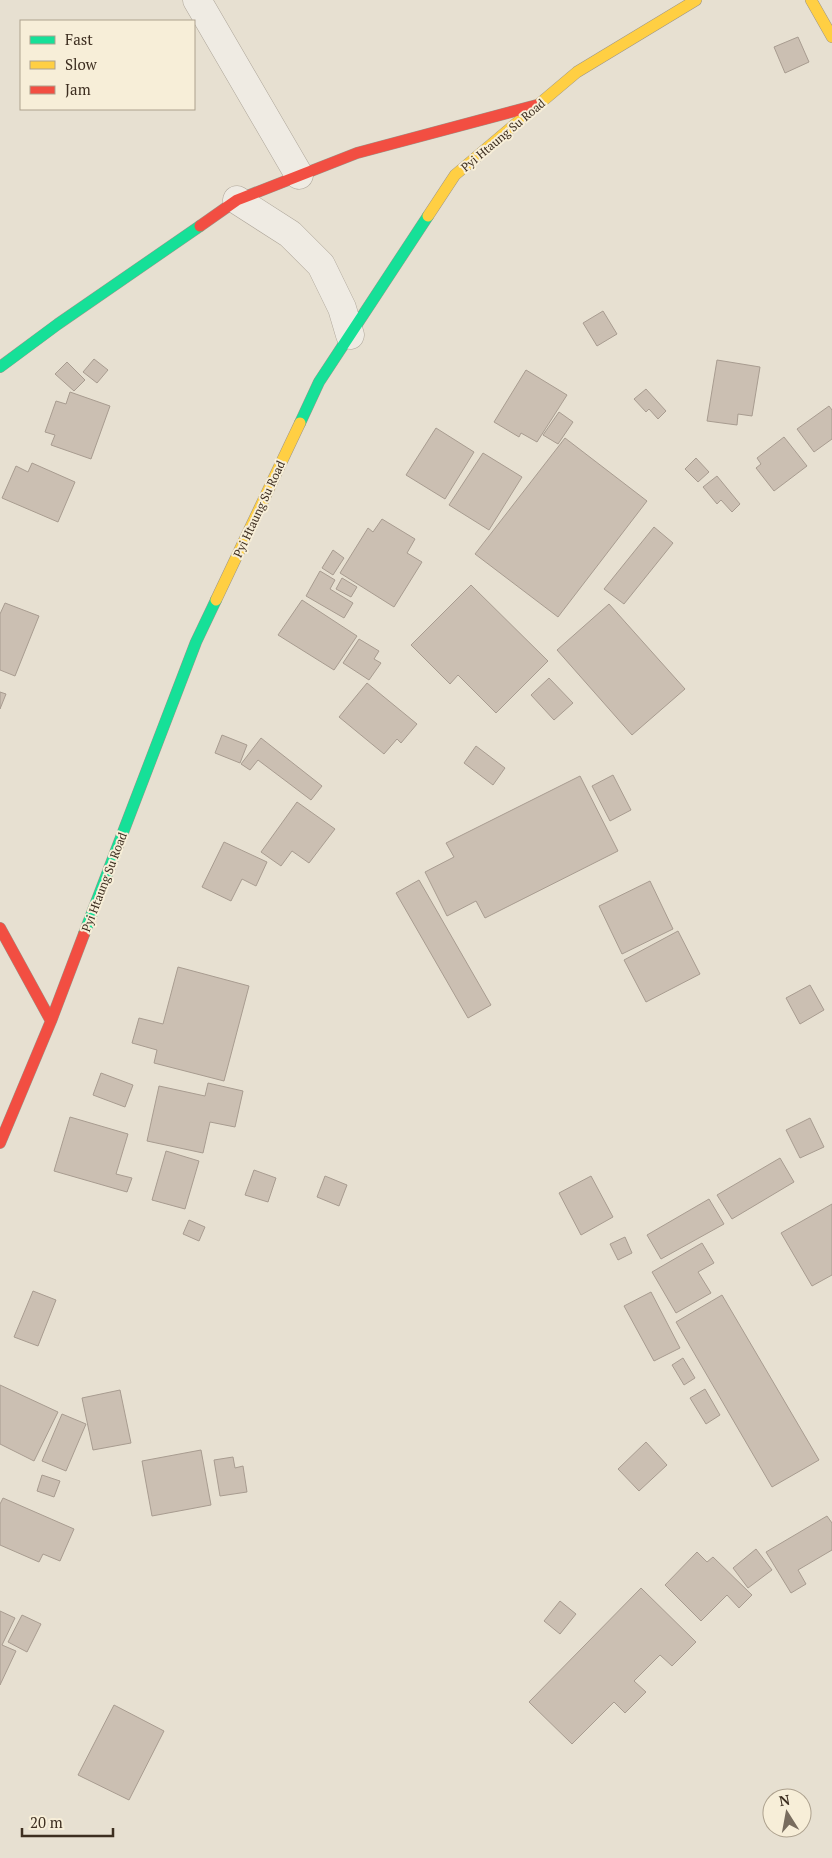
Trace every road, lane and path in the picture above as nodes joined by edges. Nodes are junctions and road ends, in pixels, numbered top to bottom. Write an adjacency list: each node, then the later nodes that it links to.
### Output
1 (197, 0): 6 (street)
2 (696, 0): 5 (main road, Pyi Htaung Su Road)
3 (811, 0): 4 (main road)
4 (832, 37)
5 (537, 106): 6 (main road); 8 (main road, Pyi Htaung Su Road)
6 (299, 175): 7 (main road)
7 (237, 200): 8 (street); 9 (main road)
8 (350, 335): 11 (main road, Pyi Htaung Su Road)
9 (0, 367)
10 (0, 928): 11 (main road)
11 (51, 1021): 12 (main road, Pyi Htaung Su Road)
12 (0, 1143)

